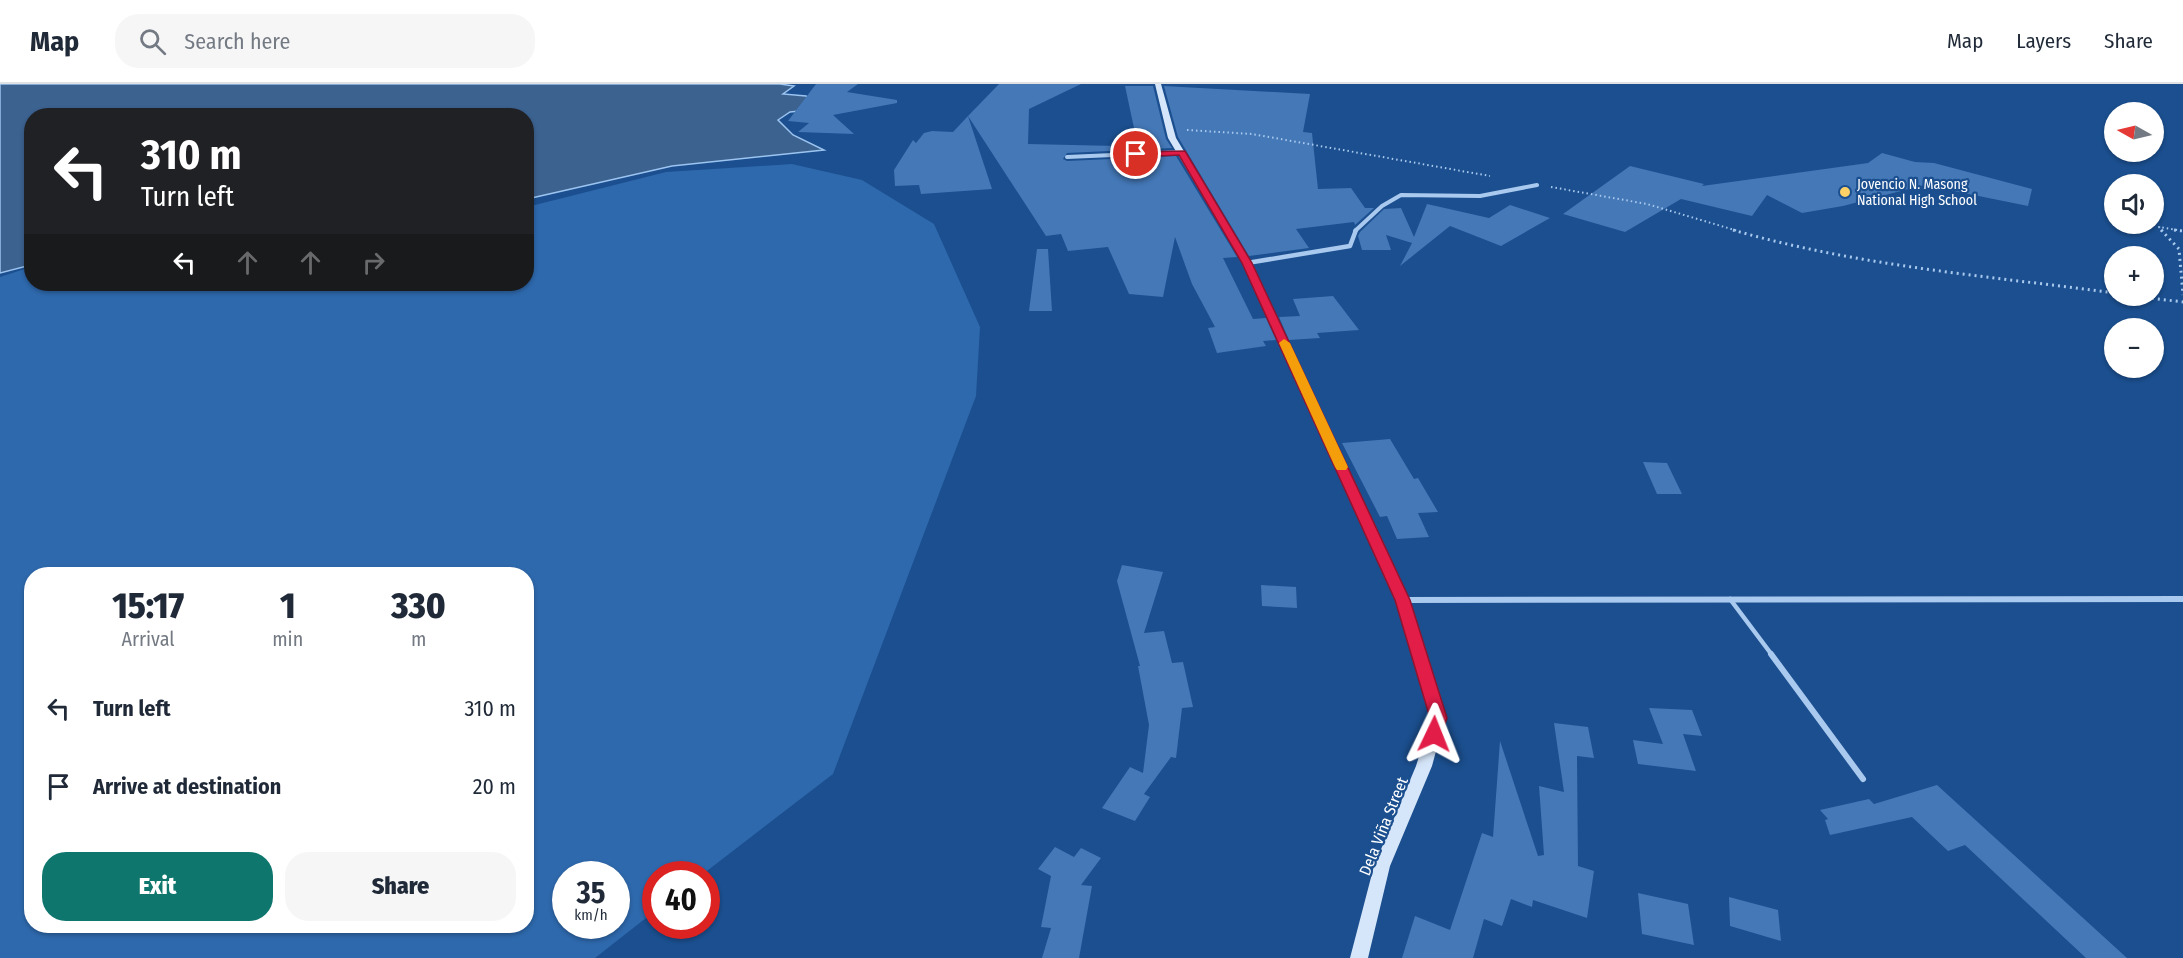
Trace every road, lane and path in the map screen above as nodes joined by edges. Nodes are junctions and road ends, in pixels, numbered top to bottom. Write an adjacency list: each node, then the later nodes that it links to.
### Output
1 (1158, 84): 2 (street, Dela Viña Street)
2 (1169, 129): 3 (street, Dela Viña Street); 5 (path)
3 (1182, 152): 4 (street); 8 (street, Dela Viña Street)
4 (1067, 157)
5 (1491, 177)
6 (1537, 185): 8 (street); 9 (path)
7 (2183, 231): 10 (path)
8 (1247, 263): 15 (street, Dela Viña Street)
9 (2104, 292)
10 (2183, 295)
11 (2164, 300): 12 (path)
12 (2183, 302)
13 (1730, 599): 14 (street); 15 (street); 16 (lane)
14 (2183, 599)
15 (1403, 600): 17 (street, Dela Viña Street)
16 (1863, 778)
17 (1359, 958)

